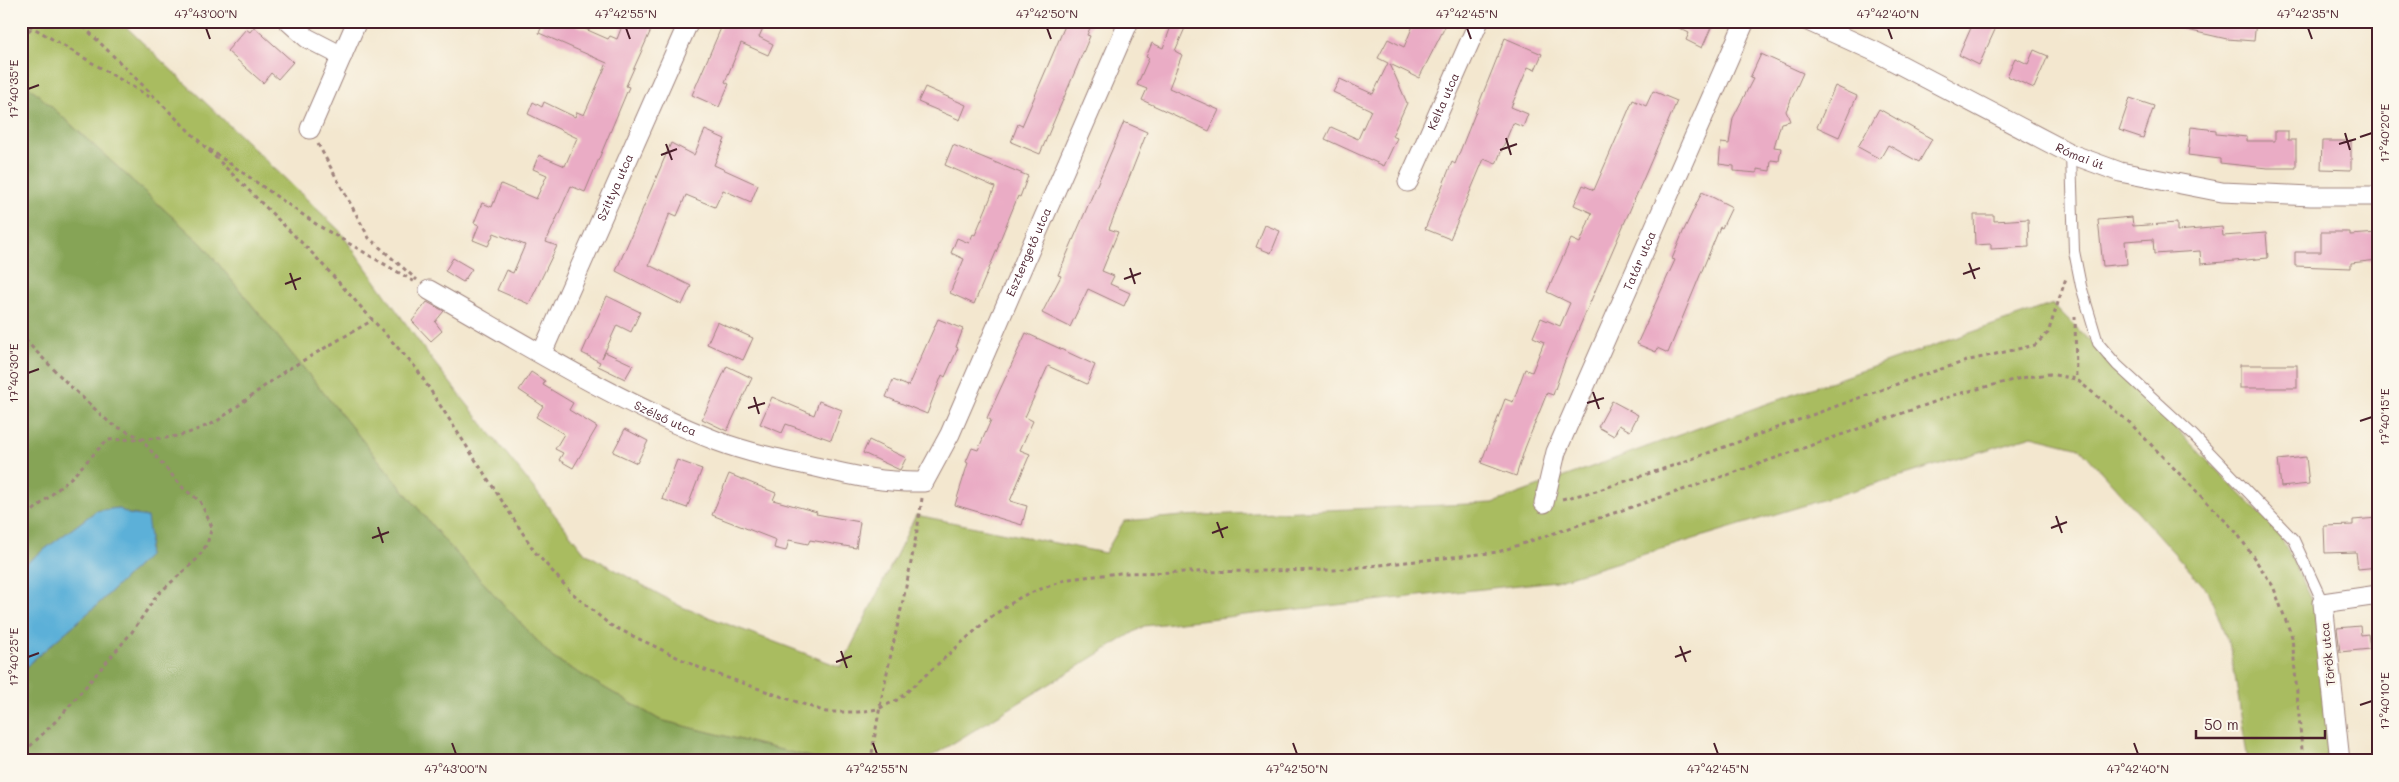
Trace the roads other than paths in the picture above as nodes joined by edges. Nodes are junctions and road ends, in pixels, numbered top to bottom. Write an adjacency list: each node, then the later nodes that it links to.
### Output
1 (288, 21): 8 (street)
2 (357, 21): 8 (street)
3 (689, 21): 14 (street, Szittya utca)
4 (1130, 21): 15 (street, Esztergető utca)
5 (1479, 21): 11 (street, Kelta utca)
6 (1745, 21): 16 (street, Tatár utca)
7 (1808, 21): 10 (street, Római út)
8 (342, 56): 9 (street)
9 (310, 129)
10 (2071, 154): 12 (street, Római út); 18 (lane)
11 (1408, 182)
12 (2378, 196)
13 (429, 290): 14 (street, Szélső utca)
14 (542, 353): 15 (street, Szélső utca)
15 (924, 482)
16 (1544, 503)
17 (2378, 596): 18 (street)
18 (2322, 603): 19 (street, Török utca)
19 (2340, 761)

